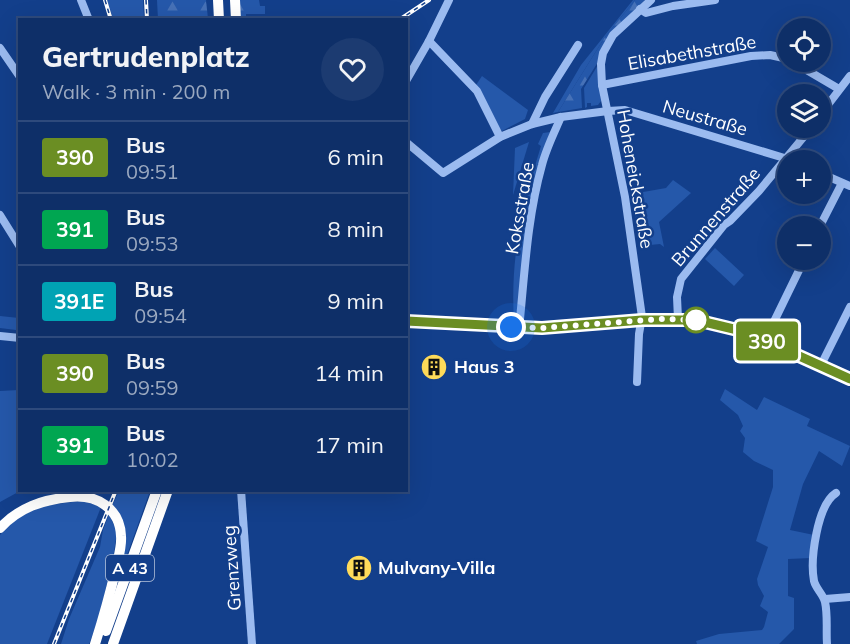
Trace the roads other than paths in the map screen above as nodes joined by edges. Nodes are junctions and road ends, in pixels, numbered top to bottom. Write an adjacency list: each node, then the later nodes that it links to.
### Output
1 (81, 0): 9 (street)
2 (218, 0): 10 (highway)
3 (228, 0): 11 (highway)
4 (235, 0): 12 (highway)
5 (449, 0): 13 (street)
6 (651, 0): 8 (street, Hoheneickstraße)
7 (715, 0): 8 (street)
8 (640, 9): 21 (street, Hoheneickstraße)
9 (87, 18)
10 (219, 18)
11 (229, 18)
12 (236, 18)
13 (429, 41): 20 (street); 27 (street)
14 (578, 45): 26 (street)
15 (0, 48): 18 (street)
16 (777, 57): 21 (street, Elisabethstraße)
17 (809, 72): 22 (street)
18 (18, 74)
19 (850, 76): 22 (street)
20 (408, 78)
21 (602, 85): 24 (street, Hoheneickstraße)
22 (839, 90): 23 (street)
23 (831, 101)
24 (608, 111): 25 (street); 29 (street, Neustraße); 40 (street, Hoheneickstraße)
25 (561, 117): 26 (street); 38 (street, Koksstraße)
26 (532, 124): 27 (street)
27 (500, 137): 28 (street)
28 (408, 144)
29 (777, 156)
30 (777, 171): 39 (street, Brunnenstraße)
31 (831, 178): 32 (street)
32 (846, 184): 34 (street)
33 (0, 215): 35 (street)
34 (826, 216)
35 (18, 243)
36 (799, 270): 44 (street)
37 (849, 312): 45 (street)
38 (520, 319)
39 (678, 319): 40 (street); 44 (street)
40 (642, 320): 41 (street); 47 (street, Hoheneickstraße)
41 (408, 321)
42 (0, 336): 43 (street)
43 (18, 338)
44 (765, 340): 45 (street)
45 (821, 365): 46 (street)
46 (850, 379)
47 (637, 382)
48 (76, 492): 53 (highway)
49 (156, 492): 58 (highway, A 43)
50 (167, 492): 59 (highway, A 43)
51 (241, 492): 60 (street, Grenzweg)
52 (836, 493): 56 (street)
53 (0, 522)
54 (0, 528): 57 (highway)
55 (850, 597): 56 (street)
56 (825, 599): 61 (street)
57 (95, 644)
58 (100, 644)
59 (113, 644)
60 (252, 644)
61 (826, 644)

